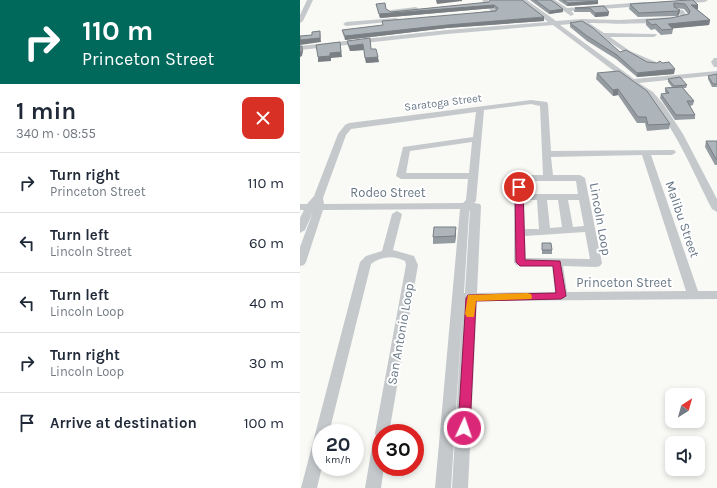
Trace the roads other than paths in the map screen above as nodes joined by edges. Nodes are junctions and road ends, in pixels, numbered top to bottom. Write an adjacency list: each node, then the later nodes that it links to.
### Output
1 (523, 0): 10 (street)
2 (551, 0): 9 (street)
3 (704, 0): 6 (street)
4 (310, 1): 7 (street); 17 (street)
5 (484, 2): 16 (street)
6 (675, 2)
7 (300, 3)
8 (652, 4): 12 (street)
9 (558, 5): 10 (street); 12 (street)
10 (532, 6): 21 (street)
11 (420, 9): 14 (street)
12 (566, 10): 19 (street)
13 (676, 10): 19 (street)
14 (391, 12)
15 (487, 12): 16 (street)
16 (494, 12): 22 (street)
17 (301, 17)
18 (404, 20): 20 (street)
19 (582, 21): 21 (street); 23 (street)
20 (346, 24)
21 (554, 24): 22 (street); 30 (street)
22 (504, 27): 25 (street)
23 (603, 35): 24 (street); 27 (street)
24 (654, 35)
25 (300, 48)
26 (717, 60): 28 (street)
27 (653, 64)
28 (717, 65)
29 (717, 73): 30 (street)
30 (632, 81): 44 (street)
31 (480, 109): 32 (street); 35 (street, Saratoga Street); 42 (street, Saratoga Street)
32 (478, 139): 36 (street); 36 (street)
33 (645, 152): 34 (street); 35 (street); 54 (street, Malibu Street)
34 (671, 152)
35 (547, 154): 37 (street)
36 (473, 176): 43 (street)
37 (548, 177): 38 (street, Lincoln Loop); 41 (street, Lincoln Loop)
38 (519, 197): 39 (street); 50 (street, Lincoln Loop)
39 (542, 197): 40 (street); 49 (street)
40 (563, 197): 41 (street); 48 (street)
41 (583, 197): 46 (street, Lincoln Loop)
42 (310, 208): 43 (street, Rodeo Street); 45 (street, Rodeo Street); 47 (street); 52 (street)
43 (470, 208): 45 (street, Rodeo Street); 57 (street)
44 (717, 209)
45 (397, 214): 51 (street)
46 (589, 229): 48 (street); 53 (street, Lincoln Loop)
47 (300, 230)
48 (568, 230): 49 (street)
49 (545, 231): 50 (street)
50 (520, 233): 53 (street, Lincoln Loop)
51 (387, 254): 58 (street, San Antonio Loop); 59 (street, San Antonio Loop)
52 (300, 262)
53 (557, 263): 56 (street)
54 (693, 295): 55 (street, Princeton Street); 56 (street, Princeton Street)
55 (717, 295)
56 (561, 296): 57 (street, Princeton Street)
57 (465, 298): 64 (street); 65 (street)
58 (324, 424)
59 (384, 424)
60 (312, 476): 62 (street)
61 (375, 476): 63 (street)
62 (309, 488)
63 (373, 488)
64 (443, 488)
65 (460, 488)

